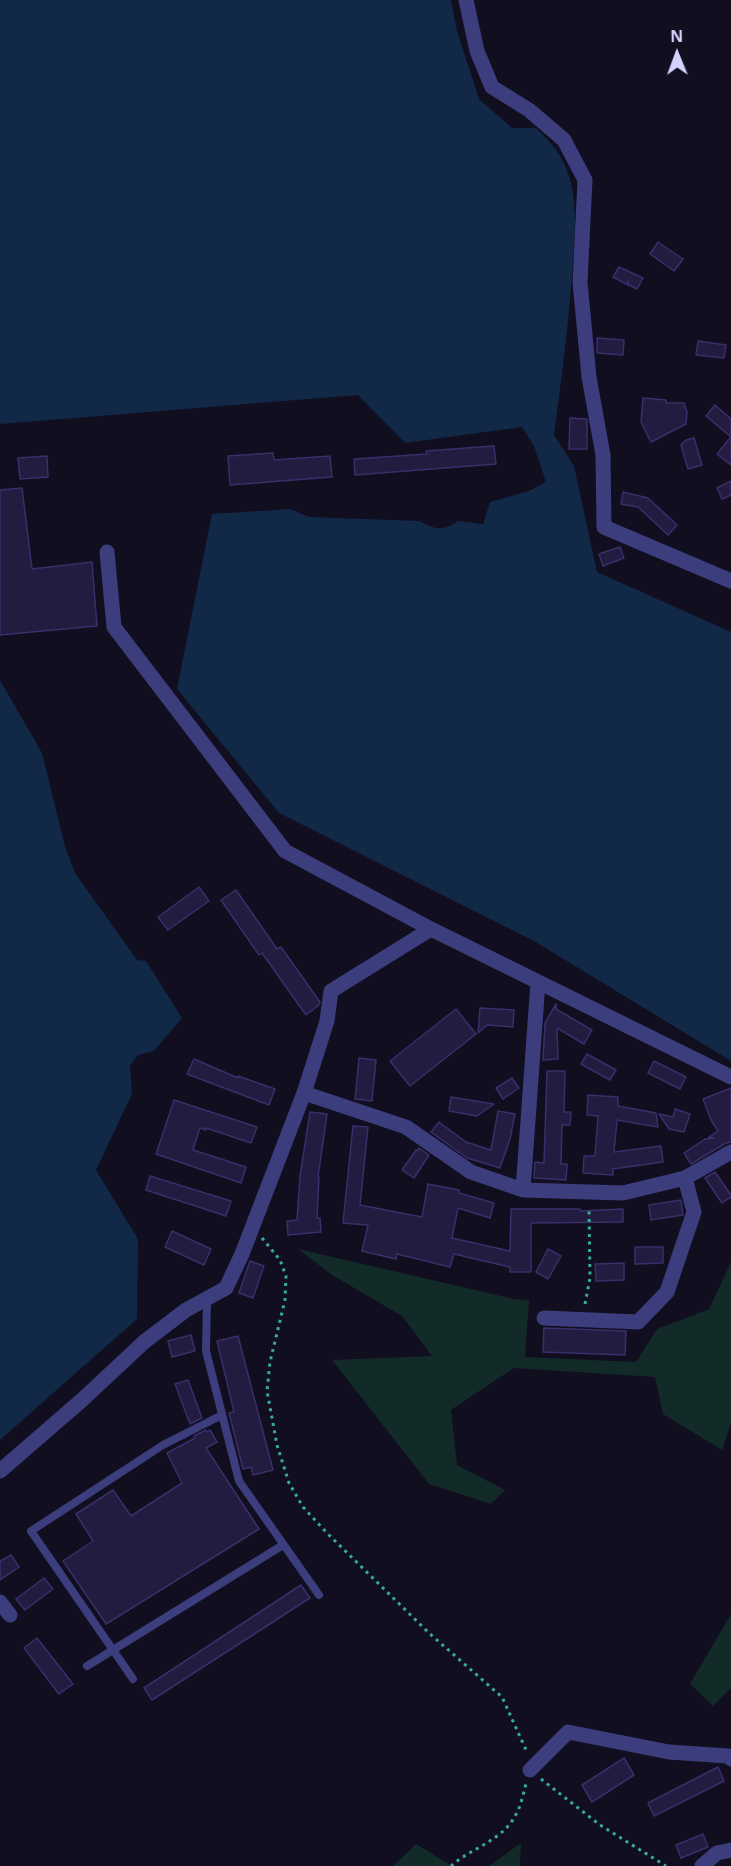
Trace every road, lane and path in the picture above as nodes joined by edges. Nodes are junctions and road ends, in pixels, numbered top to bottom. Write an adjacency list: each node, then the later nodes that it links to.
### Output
1 (466, 0): 3 (street)
2 (107, 552): 4 (street)
3 (731, 581)
4 (431, 929): 5 (street); 7 (street)
5 (538, 982): 6 (street); 10 (street)
6 (731, 1077)
7 (304, 1093): 10 (street); 12 (street)
8 (731, 1152): 9 (street)
9 (685, 1178): 11 (street); 15 (street)
10 (523, 1190): 11 (street)
11 (589, 1193): 15 (path)
12 (251, 1230): 13 (street); 26 (path)
13 (207, 1299): 16 (lane); 17 (street)
14 (544, 1318): 15 (street)
15 (582, 1320)
16 (222, 1414): 18 (lane); 22 (lane)
17 (0, 1471)
18 (283, 1545): 19 (lane); 22 (lane)
19 (319, 1595)
20 (0, 1602): 21 (street)
21 (10, 1615)
22 (112, 1650): 23 (lane); 24 (lane)
23 (87, 1666)
24 (133, 1679)
25 (731, 1759): 26 (street)
26 (530, 1770): 28 (path); 29 (path)
27 (731, 1850): 30 (street)
28 (451, 1866)
29 (666, 1866)
30 (702, 1866)

